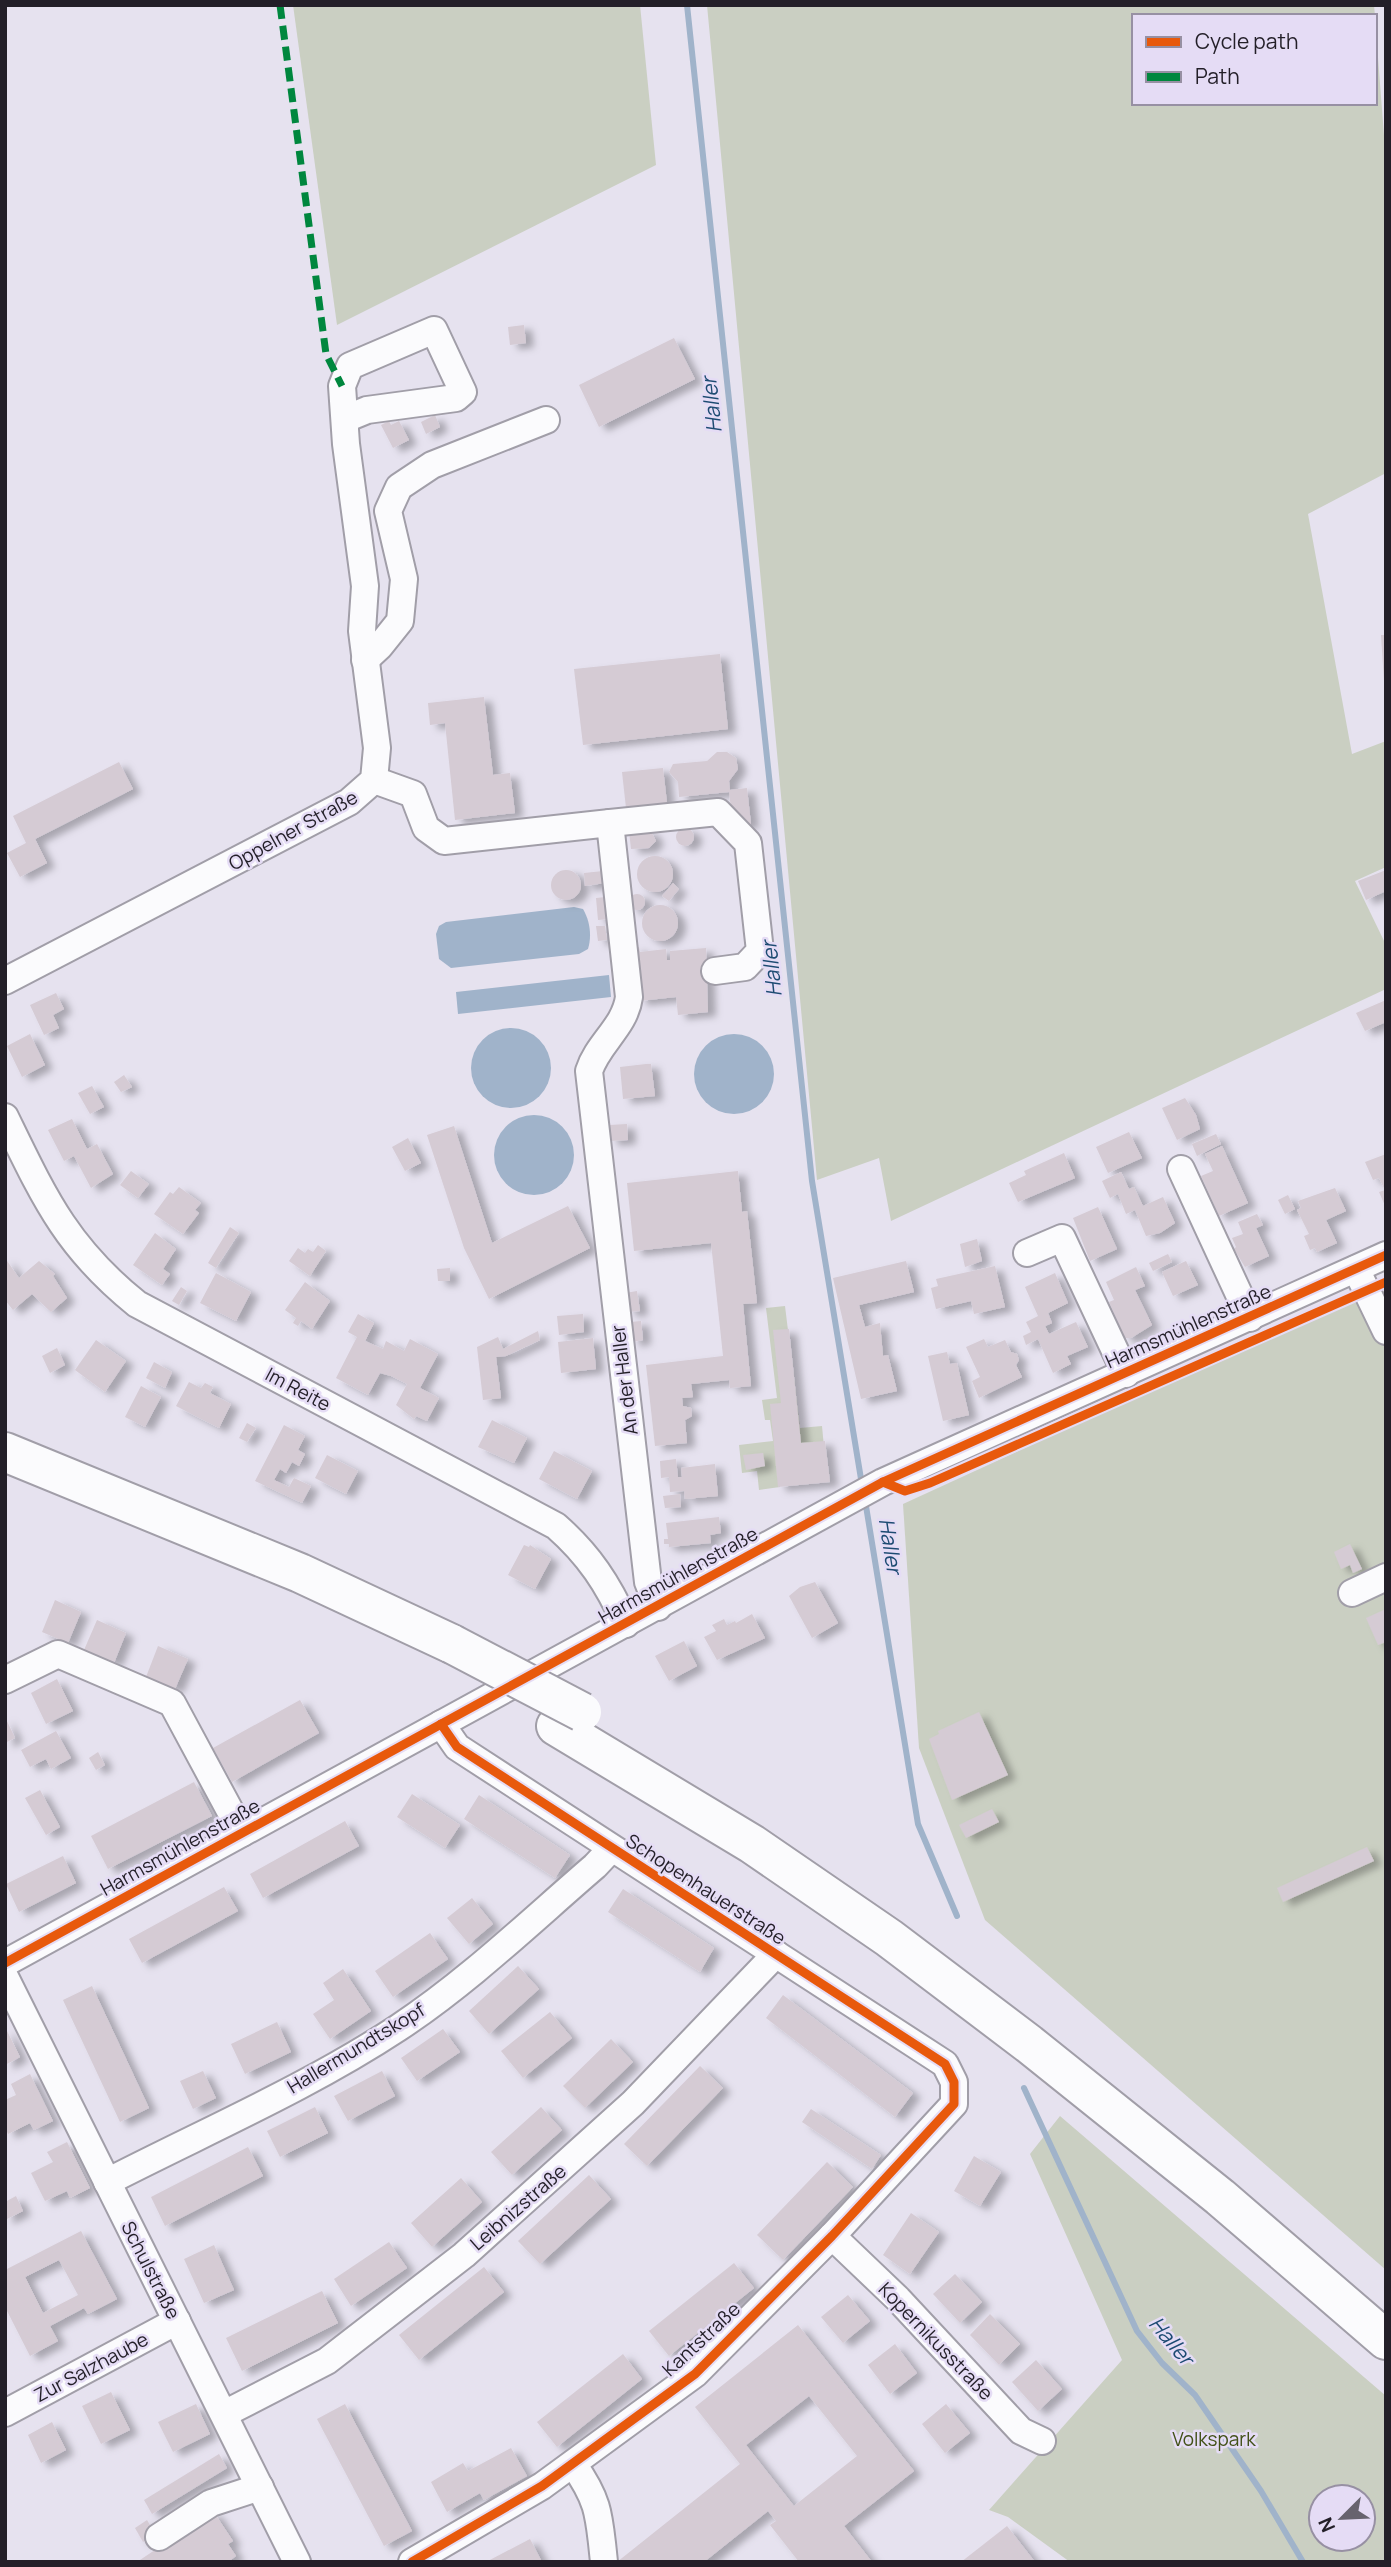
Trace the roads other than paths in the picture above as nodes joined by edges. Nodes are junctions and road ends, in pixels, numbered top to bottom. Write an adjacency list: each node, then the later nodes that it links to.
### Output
1 (345, 419): 1 (street, Oppelner Straße); 3 (street, Oppelner Straße)
2 (546, 420): 3 (street)
3 (365, 660): 4 (street, Oppelner Straße)
4 (374, 780): 5 (street); 7 (street, Oppelner Straße)
5 (610, 823): 6 (street); 20 (street, An der Haller)
6 (715, 971)
7 (5, 981)
8 (5, 1117): 21 (street, Im Reite)
9 (1181, 1168): 13 (street, Harmsmühlenstraße)
10 (1027, 1254): 15 (street, Harmsmühlenstraße)
11 (1386, 1255): 12 (street, Harmsmühlenstraße)
12 (1356, 1269): 13 (street, Harmsmühlenstraße); 14 (street)
13 (1250, 1318): 15 (street, Harmsmühlenstraße)
14 (1386, 1331)
15 (1126, 1374): 20 (street, Harmsmühlenstraße)
16 (5, 1452): 22 (highway)
17 (5, 1478): 22 (highway)
18 (1386, 1577): 19 (street)
19 (1352, 1593)
20 (658, 1607): 21 (street, Harmsmühlenstraße)
21 (626, 1624): 25 (street, Harmsmühlenstraße)
22 (439, 1652): 24 (highway)
23 (5, 1679): 26 (street)
24 (569, 1719): 34 (highway); 36 (highway)
25 (440, 1724): 26 (street, Harmsmühlenstraße); 27 (street, Schopenhauerstraße)
26 (242, 1833): 29 (street, Harmsmühlenstraße)
27 (611, 1849): 28 (street, Schopenhauerstraße); 32 (street, Hallermundtskopf)
28 (776, 1954): 31 (street, Schopenhauerstraße); 38 (street, Leibnizstraße)
29 (5, 1963)
30 (5, 1977): 32 (street, Schulstraße)
31 (954, 2082): 33 (street, Kantstraße)
32 (107, 2182): 35 (street, Schulstraße)
33 (832, 2236): 39 (street, Kopernikusstraße); 40 (street, Kantstraße)
34 (1386, 2305)
35 (177, 2321): 37 (street, Zur Salzhaube); 38 (street, Schulstraße)
36 (1386, 2340)
37 (5, 2413)
38 (224, 2414): 41 (street, Schulstraße)
39 (1042, 2441)
40 (573, 2463): 44 (street, Kantstraße); 45 (street)
41 (260, 2487): 42 (street); 43 (street, Schulstraße)
42 (159, 2537)
43 (293, 2560)
44 (412, 2562)
45 (604, 2562)

